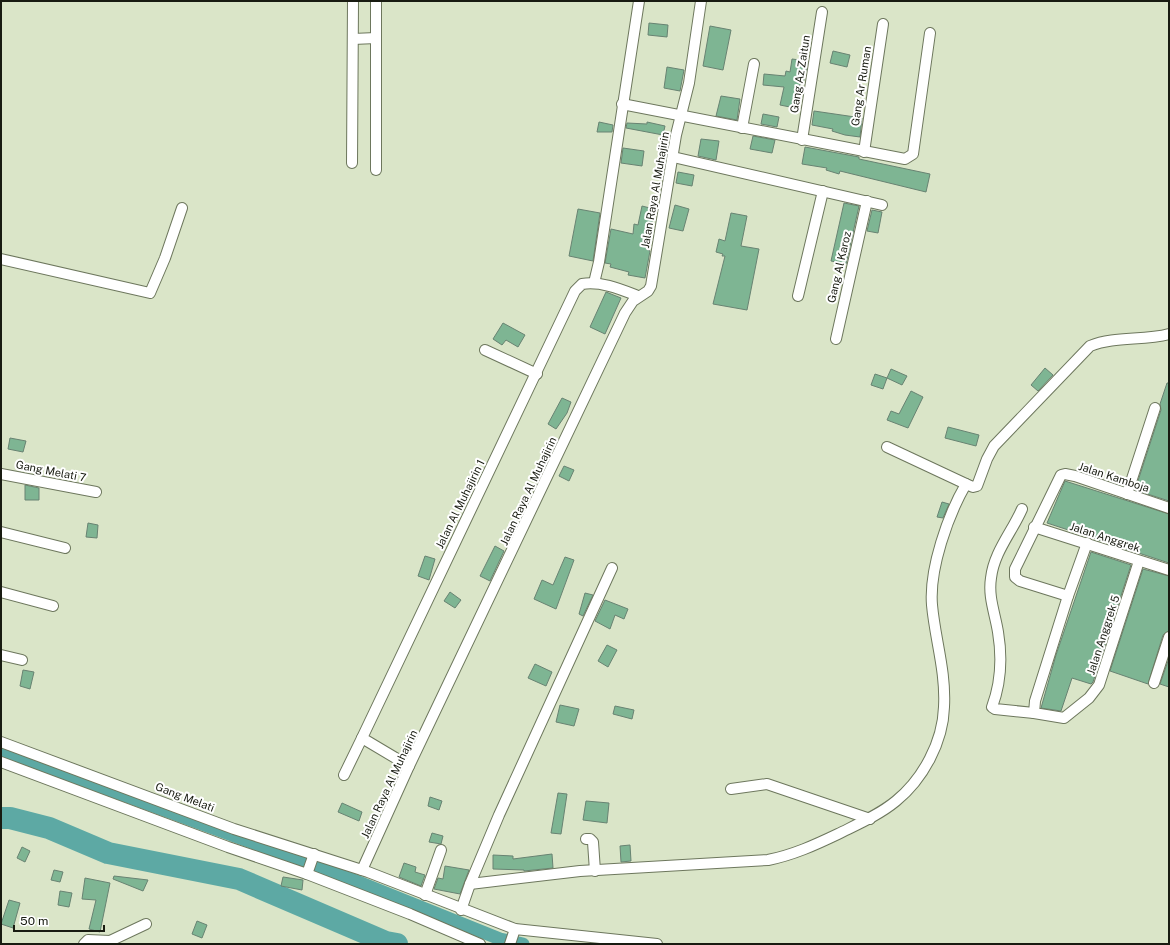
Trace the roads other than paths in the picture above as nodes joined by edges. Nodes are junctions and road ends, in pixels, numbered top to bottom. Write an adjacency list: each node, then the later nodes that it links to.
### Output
1 (353, 1): 9 (street)
2 (376, 1): 8 (street)
3 (639, 1): 11 (street)
4 (701, 1): 12 (street, Jalan Raya Al Muhajirin)
5 (822, 12): 14 (street, Gang Az Zaitun)
6 (883, 24): 15 (street, Gang Ar Ruman)
7 (930, 33): 15 (street)
8 (376, 38): 9 (street); 18 (street)
9 (353, 39): 17 (street)
10 (754, 64): 13 (street)
11 (622, 104): 12 (street); 24 (street)
12 (681, 116): 13 (street); 16 (street, Jalan Raya Al Muhajirin)
13 (742, 128): 14 (street)
14 (802, 140): 15 (street)
15 (864, 152)
16 (673, 157): 19 (street); 25 (street, Jalan Raya Al Muhajirin)
17 (352, 163)
18 (376, 170)
19 (823, 191): 20 (street); 26 (street)
20 (867, 200): 21 (street); 28 (street, Gang Al Karoz)
21 (882, 205)
22 (182, 208): 23 (street)
23 (1, 259)
24 (594, 283): 25 (street); 30 (street, Jalan Al Muhajirin 1)
25 (638, 296): 58 (street, Jalan Raya Al Muhajirin)
26 (798, 296)
27 (1169, 334): 34 (street)
28 (836, 339)
29 (485, 350): 30 (street)
30 (537, 374): 54 (street, Jalan Al Muhajirin 1)
31 (1155, 408): 36 (street)
32 (887, 447): 34 (street)
33 (1, 474): 35 (street, Gang Melati 7)
34 (966, 484): 63 (street)
35 (96, 492)
36 (1127, 494): 37 (street, Jalan Kamboja); 39 (street, Jalan Kamboja)
37 (1169, 508)
38 (1022, 509): 53 (street)
39 (1034, 527): 41 (street, Jalan Anggrek); 47 (street)
40 (1, 532): 42 (street)
41 (1087, 544): 43 (street, Jalan Anggrek); 47 (street)
42 (65, 548)
43 (1139, 561): 45 (street, Jalan Anggrek); 53 (street, Jalan Anggrek 5)
44 (612, 568): 70 (street)
45 (1169, 570)
46 (1, 592): 48 (street)
47 (1068, 596): 53 (street)
48 (53, 606)
49 (1169, 638): 52 (street)
50 (1, 655): 51 (street)
51 (22, 660)
52 (1154, 683)
53 (1034, 713)
54 (362, 738): 58 (street); 60 (street, Jalan Al Muhajirin 1)
55 (1, 742): 56 (street, Gang Melati)
56 (14, 748): 57 (street); 59 (street, Gang Melati)
57 (6, 762): 61 (street)
58 (410, 766): 67 (street, Jalan Raya Al Muhajirin)
59 (78, 773): 61 (street); 66 (street, Gang Melati)
60 (344, 775)
61 (74, 787): 69 (street)
62 (731, 789): 63 (street)
63 (870, 819): 68 (street)
64 (586, 839): 68 (street)
65 (440, 850): 71 (street)
66 (313, 856): 67 (street, Gang Melati); 69 (street)
67 (362, 870): 71 (street, Gang Melati)
68 (595, 871): 70 (street)
69 (307, 873): 76 (street)
70 (470, 884): 72 (street)
71 (426, 895): 72 (street, Gang Melati)
72 (461, 910): 74 (street, Gang Melati)
73 (146, 924): 75 (street)
74 (512, 937): 77 (street, Gang Melati)
75 (84, 944)
76 (480, 944)
77 (657, 944)

